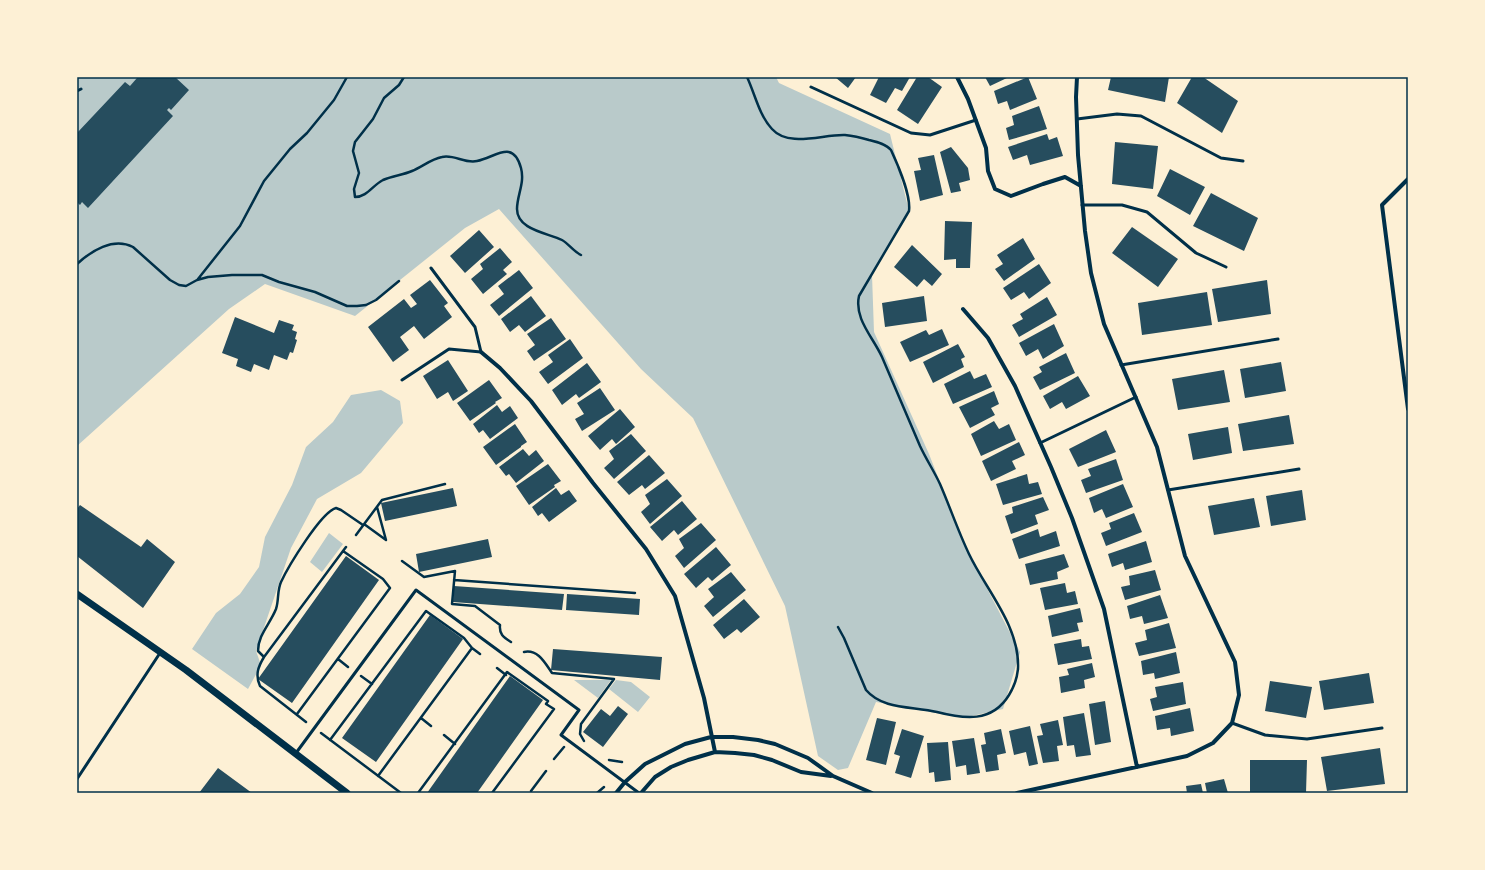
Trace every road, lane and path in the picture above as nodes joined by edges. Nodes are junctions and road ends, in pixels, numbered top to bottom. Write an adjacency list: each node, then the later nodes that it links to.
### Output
1 (347, 77): 20 (path)
2 (404, 77): 15 (path)
3 (747, 77): 19 (path)
4 (957, 77): 10 (street)
5 (1077, 77): 9 (street)
6 (811, 87): 10 (lane)
7 (81, 89): 8 (lane)
8 (77, 91)
9 (1077, 119): 11 (lane); 13 (street)
10 (976, 120): 13 (street)
11 (1242, 161)
12 (1408, 179): 28 (street)
13 (1081, 186): 14 (street)
14 (1082, 205): 17 (lane); 25 (street)
15 (581, 255)
16 (77, 264): 20 (path)
17 (1226, 267)
18 (431, 268): 24 (lane)
19 (872, 276): 19 (path); 42 (path)
20 (197, 280): 21 (path)
21 (399, 281)
22 (963, 309): 29 (street)
23 (1278, 339): 25 (lane)
24 (480, 352): 26 (lane); 63 (street)
25 (1121, 365): 27 (street)
26 (402, 380)
27 (1136, 396): 29 (lane); 32 (street)
28 (1408, 409)
29 (1040, 443): 73 (street)
30 (1299, 468): 32 (lane)
31 (445, 484): 33 (path)
32 (1168, 490): 58 (street)
33 (377, 506): 34 (path); 34 (path)
34 (364, 525): 35 (path); 48 (path)
35 (356, 535)
36 (346, 547): 37 (path)
37 (343, 551): 48 (path); 49 (path)
38 (402, 561): 39 (path)
39 (454, 580): 40 (path); 43 (path)
40 (635, 593)
41 (77, 594): 46 (street)
42 (838, 628)
43 (511, 642)
44 (472, 648): 47 (path); 54 (path); 56 (path)
45 (524, 652): 66 (path)
46 (160, 653): 69 (street); 77 (lane)
47 (480, 654)
48 (264, 657): 55 (path)
49 (338, 659): 50 (path); 55 (path)
50 (348, 667)
51 (497, 668): 52 (path)
52 (506, 675): 65 (path); 84 (path)
53 (361, 676): 54 (path)
54 (372, 684): 64 (path)
55 (297, 714): 57 (path)
56 (421, 718): 59 (path); 75 (path)
57 (306, 722)
58 (1232, 723): 60 (lane); 73 (street)
59 (431, 726)
60 (1382, 728)
61 (321, 733): 64 (path)
62 (444, 735): 65 (path)
63 (711, 737): 68 (street); 76 (street); 78 (street)
64 (330, 740): 75 (path)
65 (455, 744): 83 (path)
66 (589, 746)
67 (564, 747): 70 (path)
68 (715, 752): 76 (street); 87 (street)
69 (296, 753): 78 (lane); 81 (street)
70 (554, 759)
71 (607, 759): 72 (path)
72 (622, 762)
73 (1137, 767): 89 (street)
74 (546, 771): 80 (path)
75 (378, 776): 82 (path)
76 (833, 776): 88 (street)
77 (77, 779)
78 (625, 782): 86 (street); 87 (lane)
79 (604, 787): 85 (path)
80 (531, 791)
81 (347, 793)
82 (402, 793)
83 (418, 793)
84 (492, 793)
85 (597, 793)
86 (616, 793)
87 (640, 793)
88 (872, 793)
89 (1018, 793)

